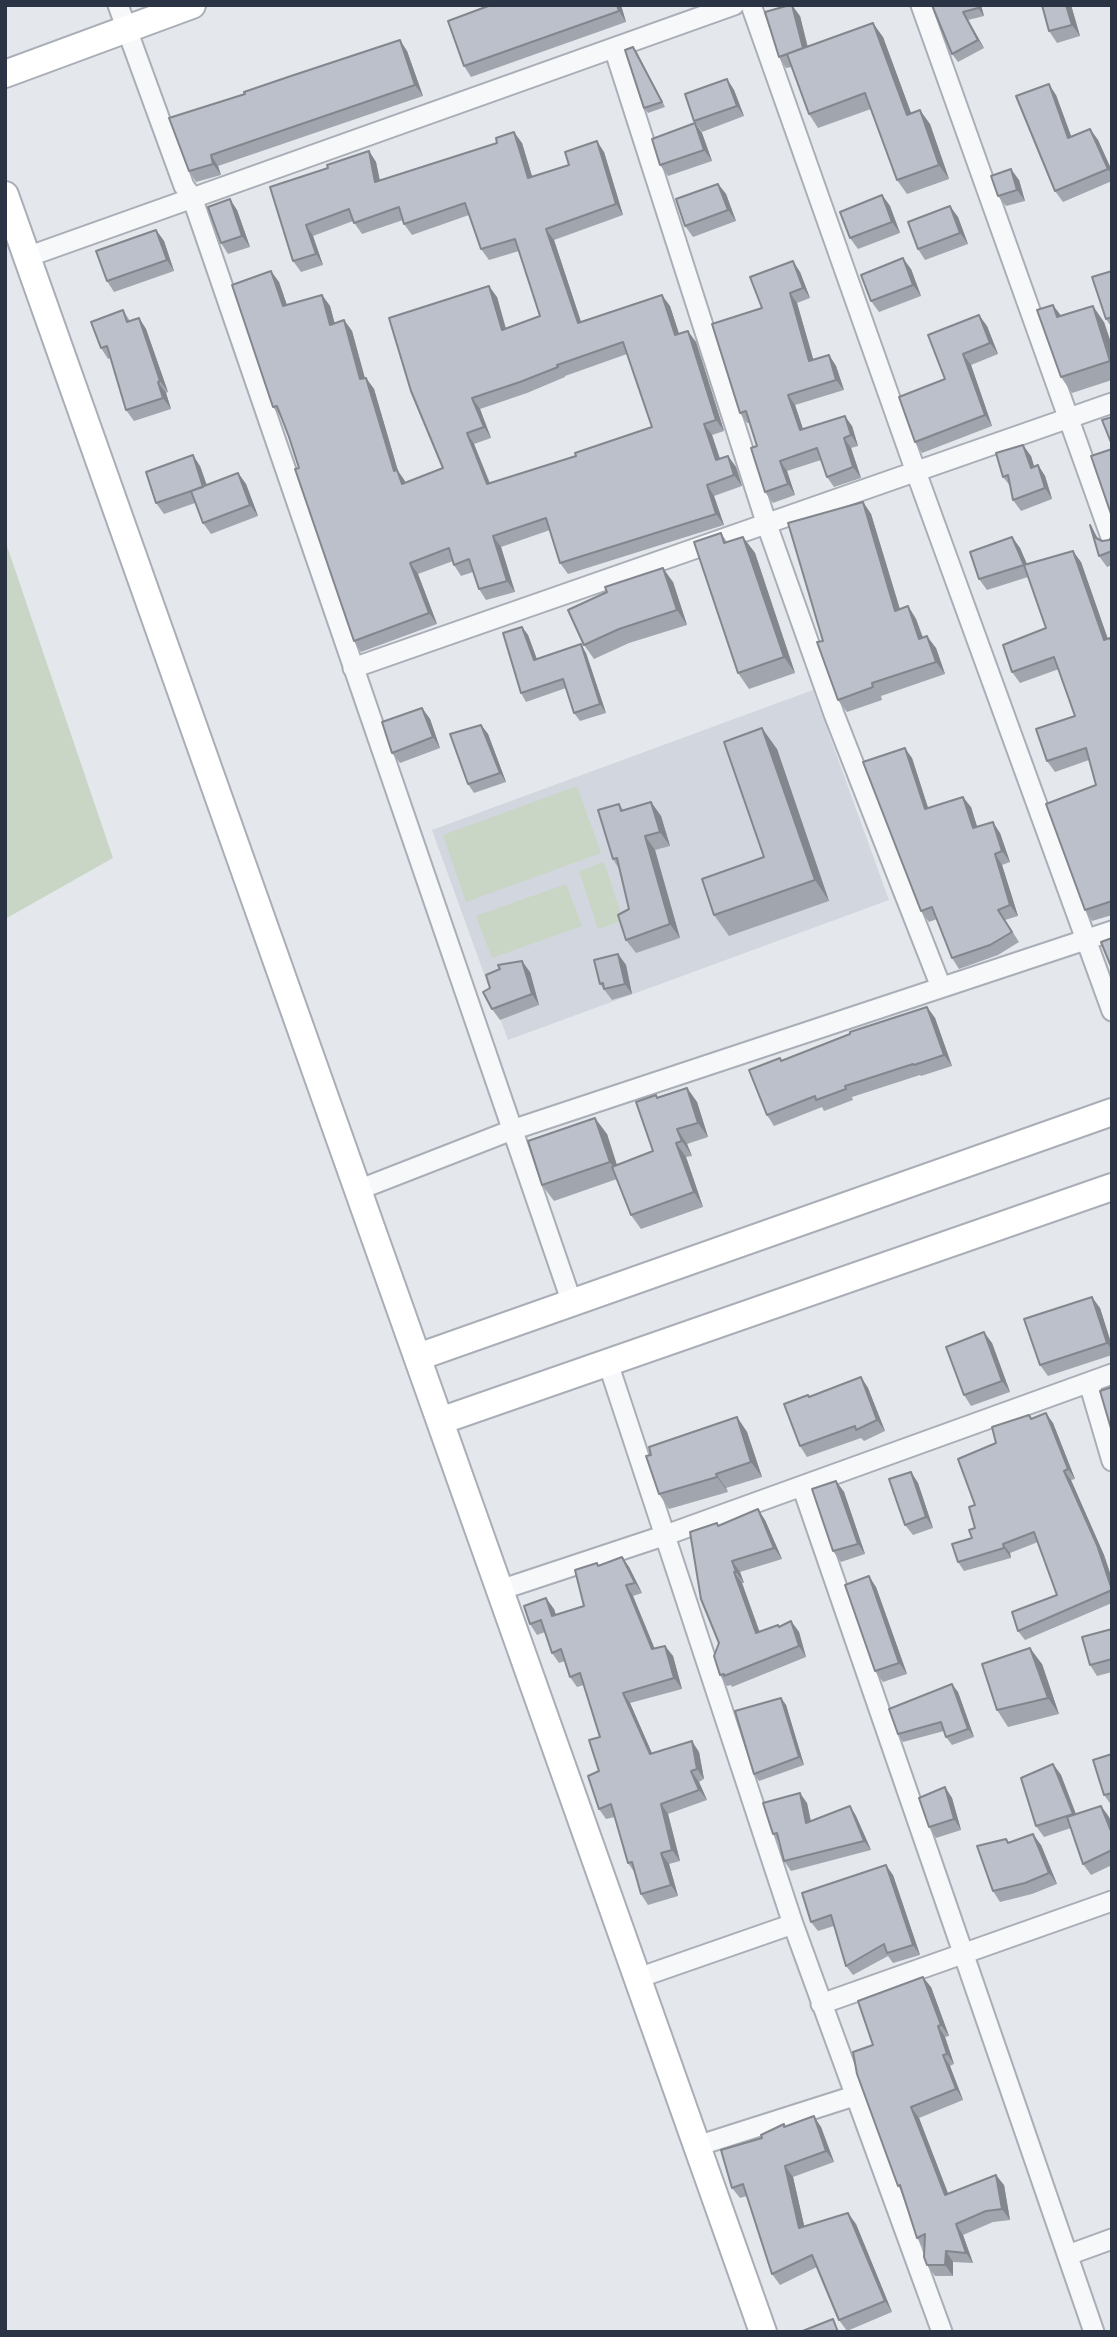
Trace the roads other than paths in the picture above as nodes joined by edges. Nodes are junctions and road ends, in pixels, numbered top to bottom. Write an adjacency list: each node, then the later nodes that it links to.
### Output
1 (192, 5): 5 (street)
2 (734, 5): 6 (street)
3 (751, 5): 13 (street)
4 (921, 5): 12 (street)
5 (122, 17): 7 (street); 9 (street)
6 (614, 48): 9 (street); 14 (street)
7 (5, 74)
8 (5, 195): 10 (street)
9 (192, 197): 10 (street); 16 (street)
10 (27, 257): 24 (street)
11 (1112, 403): 12 (street)
12 (1068, 418): 13 (street); 15 (street)
13 (916, 472): 14 (street); 18 (street)
14 (767, 525): 16 (street); 19 (street)
15 (1112, 540)
16 (353, 668): 22 (street)
17 (1112, 930): 18 (street)
18 (1087, 940): 19 (street); 20 (street)
19 (942, 988): 22 (street)
20 (1112, 1011)
21 (1112, 1112): 25 (street)
22 (512, 1130): 24 (street); 25 (street)
23 (1112, 1187): 27 (street)
24 (358, 1190): 26 (street)
25 (572, 1303): 26 (street)
26 (418, 1357): 30 (street)
27 (608, 1363): 30 (street); 33 (street)
28 (1112, 1374): 29 (street)
29 (1088, 1383): 31 (street); 32 (street)
30 (440, 1421): 34 (street)
31 (1112, 1461)
32 (802, 1486): 33 (street); 37 (street)
33 (666, 1535): 34 (street); 36 (street)
34 (500, 1590): 38 (street)
35 (1112, 1901): 37 (street)
36 (793, 1924): 38 (street); 39 (street)
37 (963, 1954): 39 (street); 43 (street)
38 (638, 1978): 41 (street)
39 (821, 2004): 40 (street)
40 (854, 2096): 41 (street); 45 (street)
41 (697, 2146): 44 (street)
42 (1112, 2239): 43 (street)
43 (1068, 2255): 46 (street)
44 (763, 2332)
45 (942, 2332)
46 (1094, 2332)

